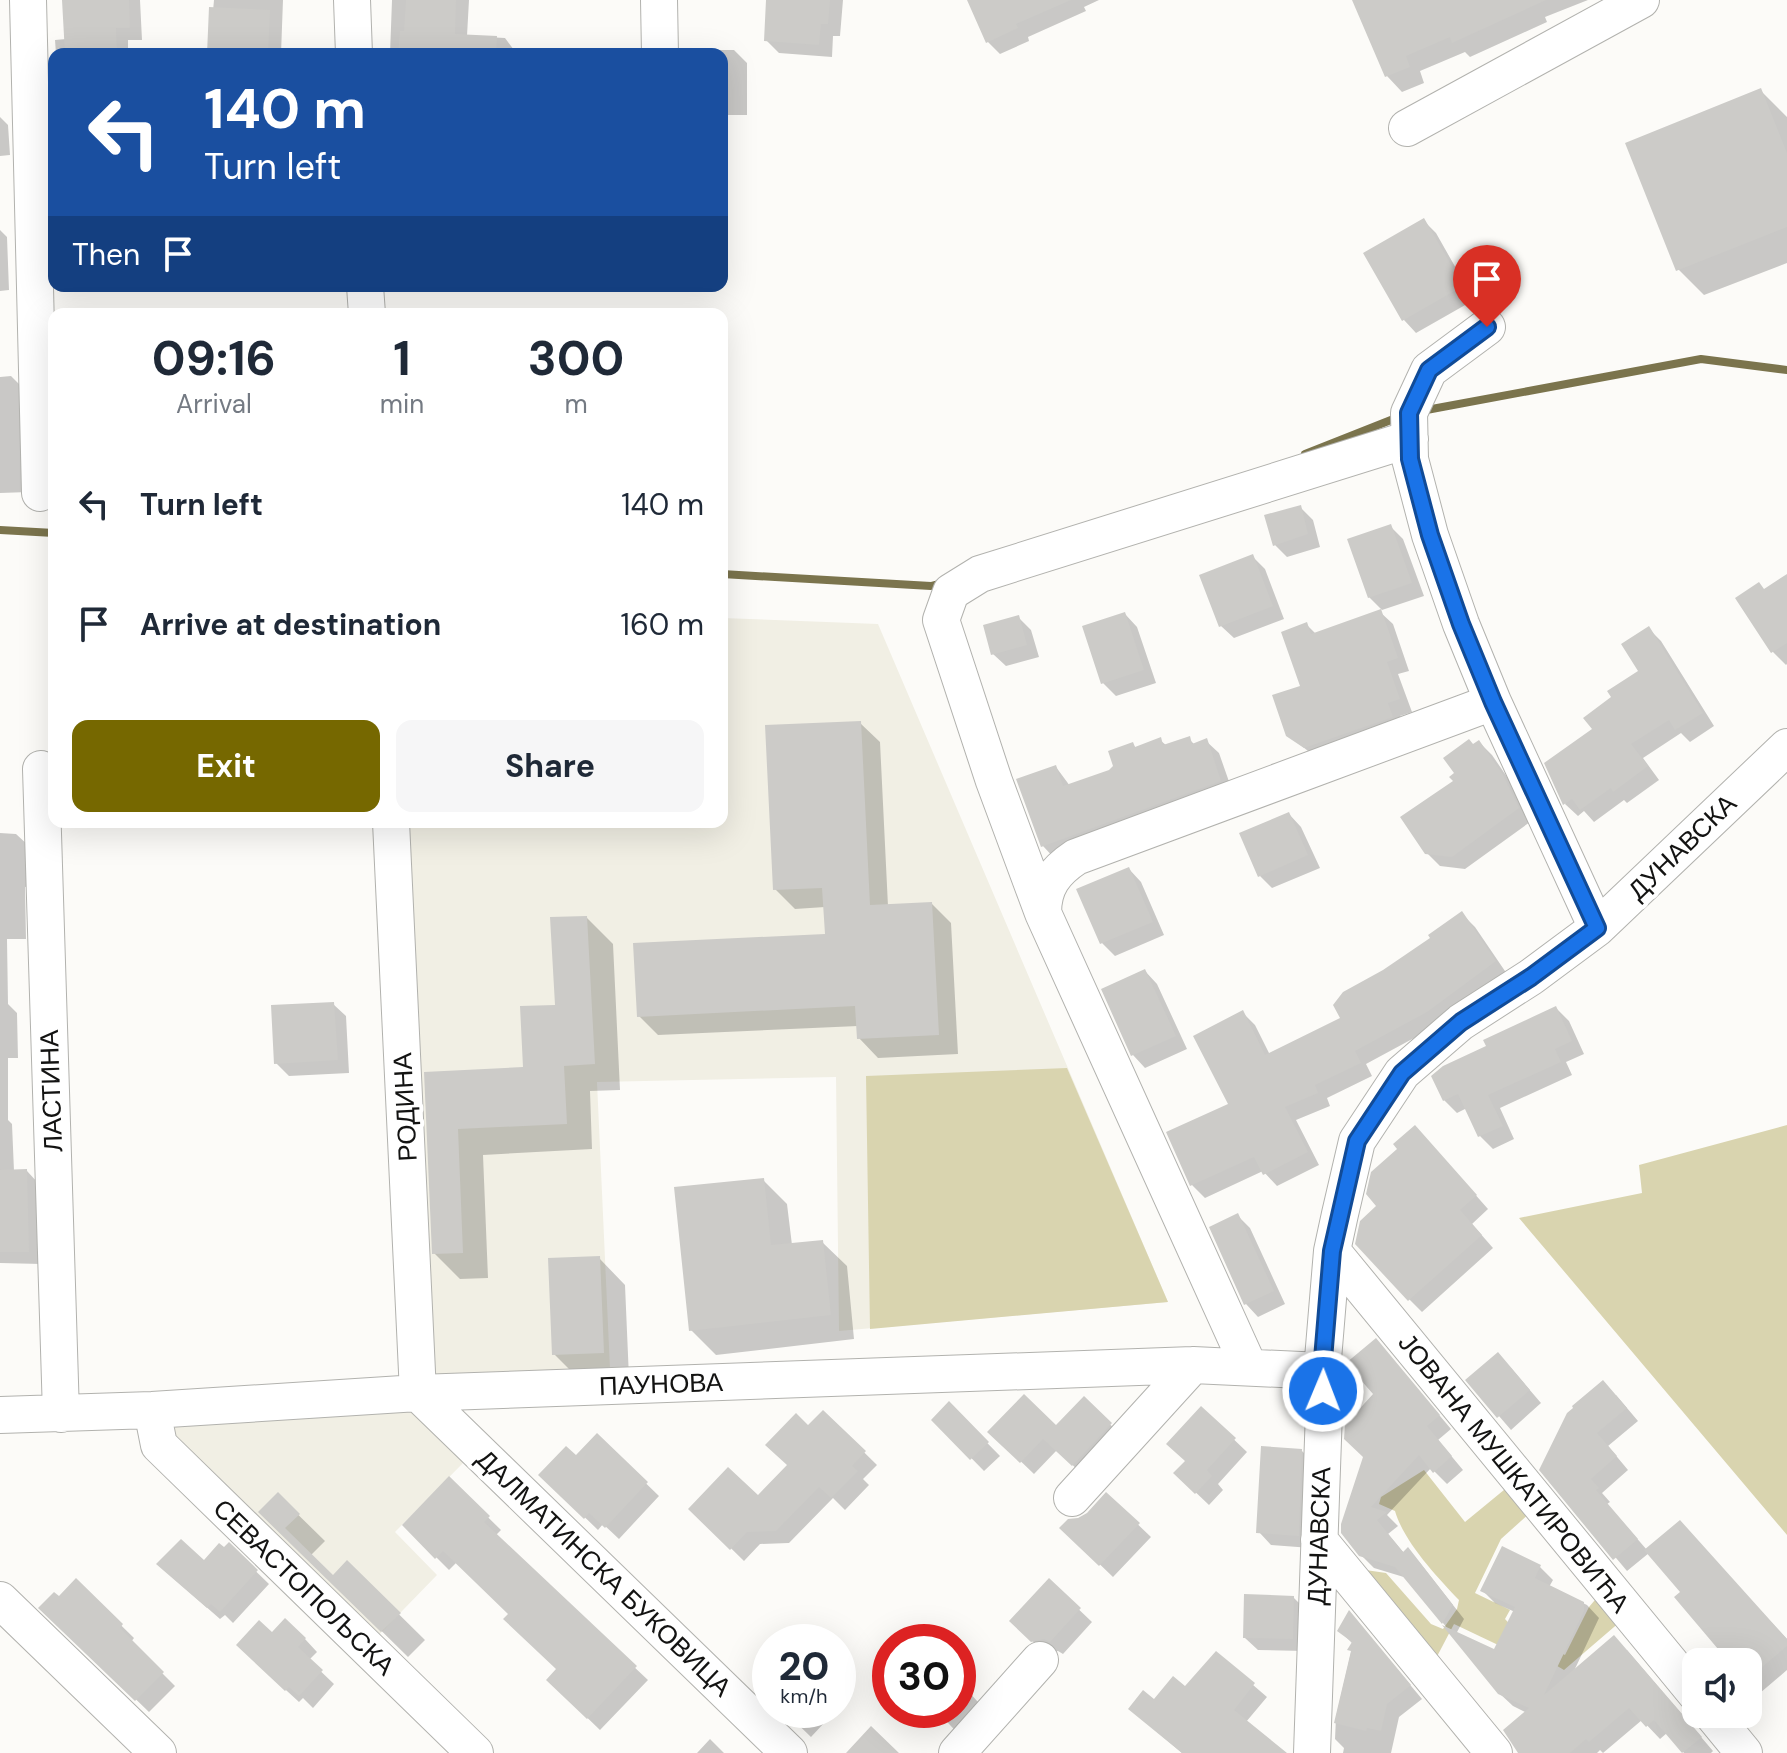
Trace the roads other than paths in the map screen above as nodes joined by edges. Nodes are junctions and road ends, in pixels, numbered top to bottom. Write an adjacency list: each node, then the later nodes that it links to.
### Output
1 (28, 0): 10 (street)
2 (352, 0): 5 (street)
3 (659, 0): 6 (street)
4 (1641, 0): 7 (street)
5 (354, 48)
6 (660, 48)
7 (1407, 128)
8 (1487, 327): 9 (street)
9 (1410, 439): 11 (street); 15 (street)
10 (40, 493)
11 (1493, 702): 15 (street); 16 (street)
12 (1787, 747): 16 (street, ДУНАВСКА)
13 (41, 769): 23 (street, ЛАСТИНА)
14 (391, 828): 21 (street, РОДИНА)
15 (1043, 913): 19 (street)
16 (1597, 928): 17 (street, ДУНАВСКА)
17 (1332, 1251): 20 (street, ДУНАВСКА); 29 (street, ЈОВАНА МУШКАТИРОВИЋА)
18 (1193, 1365): 19 (street, ПАУНОВА); 21 (street, ПАУНОВА); 25 (street)
19 (1249, 1367): 20 (street, ПАУНОВА)
20 (1322, 1371): 26 (street, ДУНАВСКА)
21 (418, 1393): 22 (street, ПАУНОВА); 33 (street, ДАЛМАТИНСКА БУКОВИЦА)
22 (152, 1410): 23 (street, ПАУНОВА); 32 (street, СЕВАСТОПОЉСКА)
23 (61, 1414): 24 (street, ПАУНОВА)
24 (0, 1415)
25 (1072, 1498)
26 (1319, 1540): 35 (street, ДУНАВСКА); 36 (street)
27 (0, 1600): 31 (street)
28 (1040, 1660): 34 (street)
29 (1682, 1677)
30 (1723, 1728): 37 (street)
31 (158, 1753)
32 (475, 1753)
33 (789, 1753)
34 (957, 1753)
35 (1312, 1753)
36 (1494, 1753)
37 (1744, 1753)

